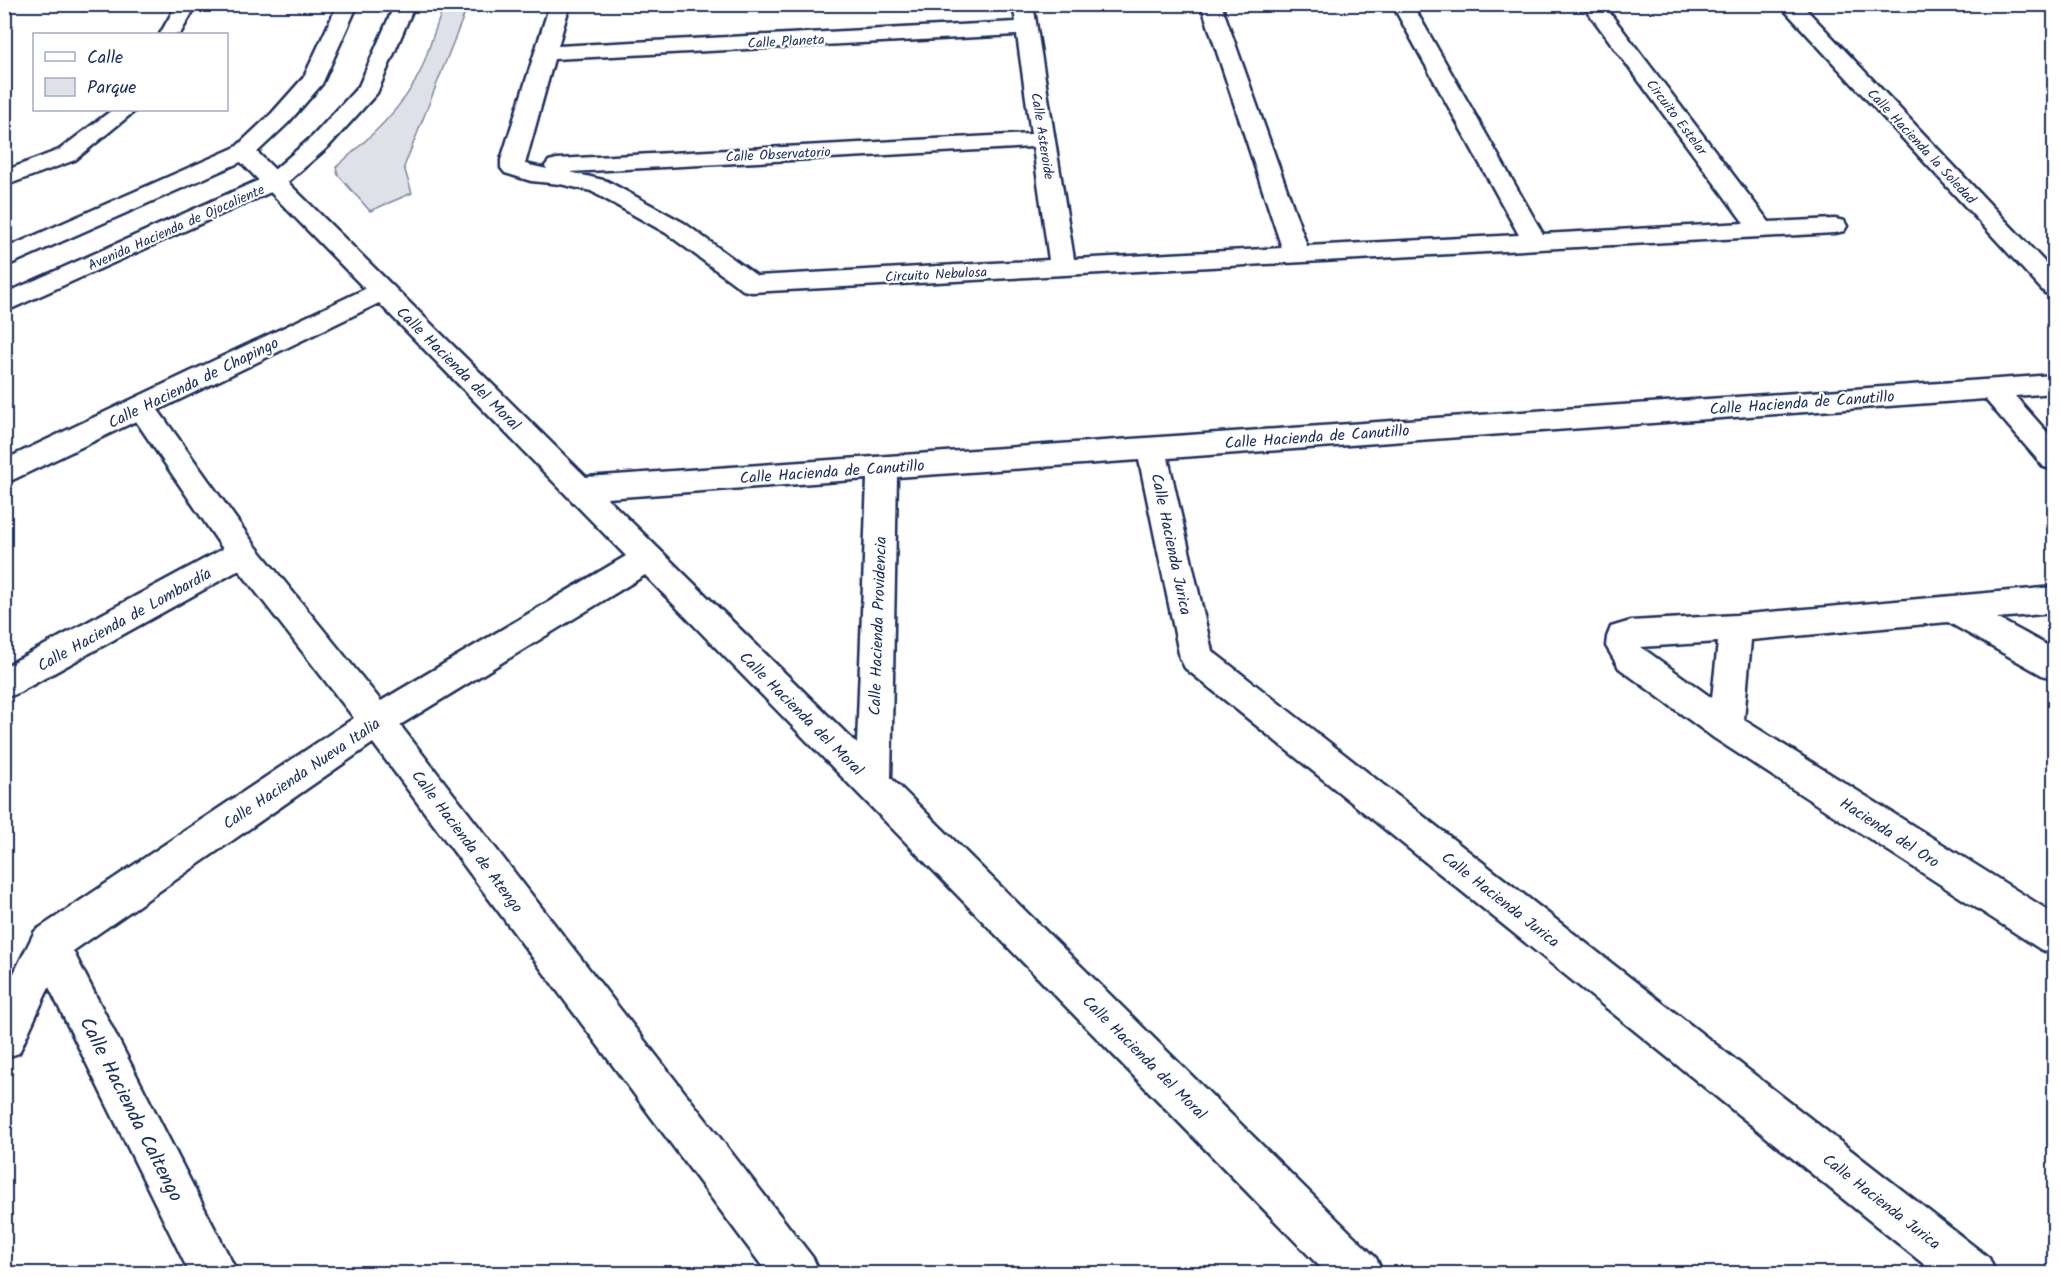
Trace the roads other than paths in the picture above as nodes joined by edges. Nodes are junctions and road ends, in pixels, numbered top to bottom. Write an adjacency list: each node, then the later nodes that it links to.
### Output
1 (187, 4): 11 (street)
2 (348, 4): 15 (street)
3 (405, 4): 18 (street, Avenida Hacienda de Ojocaliente)
4 (560, 4): 12 (street)
5 (1023, 4): 10 (street, Calle Asteroide)
6 (1211, 4): 22 (street)
7 (1402, 4): 21 (street)
8 (1592, 4): 20 (street, Circuito Estelar)
9 (1789, 4): 25 (street, Calle Hacienda la Soledad)
10 (1026, 28): 12 (street, Calle Planeta); 14 (street, Calle Asteroide)
11 (171, 33)
12 (546, 53): 16 (street)
13 (124, 111): 17 (street)
14 (1044, 140): 16 (street, Calle Observatorio); 24 (street, Calle Asteroide)
15 (244, 152): 18 (street, Calle Hacienda del Moral); 23 (street)
16 (513, 168): 24 (street, Circuito Nebulosa)
17 (4, 179)
18 (274, 183): 26 (street, Calle Hacienda del Moral); 27 (street, Avenida Hacienda de Ojocaliente)
19 (1835, 226): 20 (street)
20 (1762, 230): 21 (street)
21 (1535, 242): 22 (street)
22 (1297, 255): 24 (street, Circuito Nebulosa)
23 (4, 259)
24 (1063, 267)
25 (2055, 287)
26 (382, 291): 30 (street, Calle Hacienda de Chapingo); 35 (street, Calle Hacienda del Moral)
27 (4, 304)
28 (1993, 389): 29 (street, Calle Hacienda de Canutillo); 31 (street, Calle Hacienda de Canutillo); 32 (street)
29 (2051, 389)
30 (141, 407): 34 (street, Calle Hacienda de Chapingo); 36 (street, Calle Hacienda de Atengo)
31 (1151, 448): 33 (street, Calle Hacienda de Canutillo); 52 (street, Calle Hacienda Jurica)
32 (2055, 459)
33 (882, 467): 35 (street, Calle Hacienda de Canutillo); 45 (street, Calle Hacienda Providencia)
34 (4, 473)
35 (579, 489): 37 (street, Calle Hacienda del Moral)
36 (243, 553): 42 (street, Calle Hacienda de Lombardía); 43 (street, Calle Hacienda de Atengo)
37 (648, 558): 43 (street, Calle Hacienda Nueva Italia); 45 (street, Calle Hacienda del Moral)
38 (2055, 600): 39 (street, Hacienda del Oro)
39 (1952, 609): 40 (street, Hacienda del Oro); 41 (street)
40 (1736, 628): 44 (street); 44 (street, Hacienda del Oro)
41 (2055, 665)
42 (4, 684)
43 (377, 721): 47 (street, Calle Hacienda Nueva Italia); 50 (street, Calle Hacienda de Atengo)
44 (1726, 727): 46 (street, Hacienda del Oro)
45 (873, 784): 51 (street, Calle Hacienda del Moral)
46 (2055, 936)
47 (49, 945): 48 (street, Calle Hacienda Nueva Italia); 49 (street, Calle Hacienda Caltengo)
48 (4, 1038)
49 (215, 1274)
50 (797, 1274)
51 (1360, 1274)
52 (1973, 1274)

